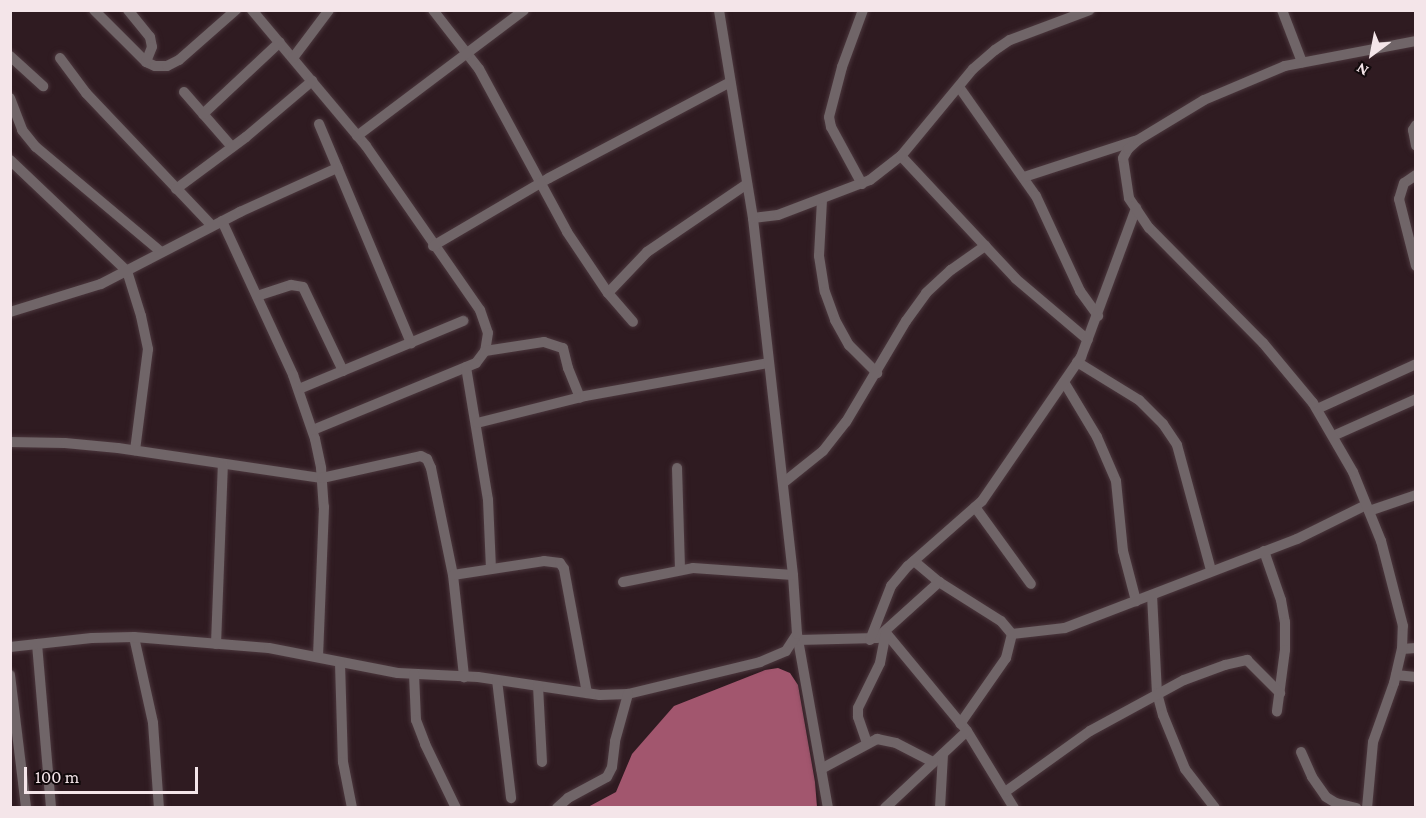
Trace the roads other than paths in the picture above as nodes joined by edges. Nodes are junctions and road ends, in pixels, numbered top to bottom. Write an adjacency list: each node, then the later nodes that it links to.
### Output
1 (94, 10): 19 (street)
2 (128, 10): 19 (street)
3 (236, 10): 19 (street)
4 (252, 10): 14 (street)
5 (329, 10): 18 (street)
6 (433, 10): 15 (street)
7 (524, 10): 15 (street)
8 (719, 10): 22 (street)
9 (862, 10): 41 (street)
10 (1090, 10): 12 (street)
11 (1282, 10): 20 (street)
12 (1059, 16): 24 (street)
13 (1416, 41): 20 (street)
14 (280, 42): 18 (street); 27 (street)
15 (467, 54): 30 (street); 39 (street)
16 (10, 56): 23 (street)
17 (60, 58): 42 (street)
18 (293, 58): 21 (street)
19 (146, 62)
20 (1302, 62): 31 (street)
21 (312, 81): 30 (street); 33 (street)
22 (730, 81): 39 (street); 40 (street)
23 (43, 86)
24 (959, 87): 34 (street); 37 (street)
25 (184, 92): 27 (street)
26 (10, 98): 50 (street)
27 (203, 114): 33 (street)
28 (319, 124): 36 (street)
29 (1416, 126): 32 (street)
30 (357, 136): 48 (street)
31 (1138, 140): 37 (street); 44 (street)
32 (1416, 146)
33 (232, 147): 42 (street)
34 (901, 156): 41 (street); 49 (street)
35 (10, 160): 52 (street)
36 (337, 168): 46 (street); 60 (street)
37 (1023, 177): 56 (street)
38 (1410, 179): 51 (street)
39 (542, 183): 48 (street); 53 (street)
40 (747, 184): 45 (street); 53 (street)
41 (862, 184): 43 (street)
42 (176, 189): 47 (street)
43 (822, 200): 45 (street); 67 (street)
44 (1136, 208): 56 (street); 72 (street)
45 (753, 218): 63 (street)
46 (222, 221): 47 (street); 54 (street)
47 (212, 226): 50 (street)
48 (433, 246): 61 (street)
49 (985, 246): 59 (street); 67 (street)
50 (161, 252): 52 (street)
51 (1416, 266)
52 (127, 271): 55 (street); 77 (street)
53 (609, 293): 58 (street)
54 (257, 296): 66 (street); 69 (street)
55 (10, 312)
56 (1098, 316): 59 (street)
57 (463, 321): 60 (street)
58 (633, 322)
59 (1088, 340): 62 (street)
60 (411, 343): 66 (street)
61 (485, 351): 65 (street); 70 (street)
62 (1077, 362): 68 (street); 89 (street)
63 (769, 363): 70 (street); 81 (street)
64 (1416, 364): 72 (street)
65 (466, 367): 73 (street); 74 (street)
66 (343, 371): 69 (street)
67 (877, 373): 81 (street)
68 (1064, 382): 83 (street); 96 (street)
69 (299, 389): 74 (street)
70 (580, 398): 73 (street)
71 (1416, 399): 75 (street)
72 (1317, 409): 75 (street)
73 (477, 423): 87 (street)
74 (313, 430): 80 (street)
75 (1333, 436): 84 (street)
76 (10, 442): 77 (street)
77 (135, 450): 78 (street)
78 (223, 464): 80 (street); 103 (street)
79 (677, 468): 88 (street)
80 (322, 478): 90 (street); 107 (street)
81 (783, 483): 91 (street)
82 (1416, 495): 84 (street)
83 (975, 507): 86 (street); 94 (street)
84 (1367, 508): 85 (street); 106 (street)
85 (1264, 551): 89 (street); 118 (street)
86 (914, 561): 93 (street); 101 (street)
87 (491, 569): 90 (street); 116 (street)
88 (680, 570): 91 (street); 92 (street)
89 (1211, 570): 95 (street)
90 (453, 575): 112 (street)
91 (793, 575): 100 (street)
92 (623, 582)
93 (939, 582): 97 (street); 98 (street)
94 (1031, 584)
95 (1152, 595): 96 (street); 117 (street)
96 (1136, 601): 98 (street)
97 (886, 633): 101 (street); 121 (street); 122 (street)
98 (1012, 634): 121 (street)
99 (134, 637): 102 (street); 103 (street); 132 (street)
100 (797, 637): 101 (street); 119 (street); 127 (street)
101 (870, 640)
102 (37, 644): 104 (street); 131 (street)
103 (216, 644): 107 (street)
104 (10, 647)
105 (1416, 648): 106 (street)
106 (1402, 649): 111 (street)
107 (318, 657): 108 (street)
108 (340, 663): 109 (street); 133 (street)
109 (414, 674): 112 (street); 134 (street)
110 (10, 675): 130 (street)
111 (1396, 675): 113 (street); 142 (street)
112 (464, 676): 114 (street)
113 (1416, 677)
114 (497, 680): 115 (street); 129 (street)
115 (538, 686): 116 (street); 125 (street)
116 (587, 693): 119 (street)
117 (1157, 693): 118 (street); 128 (street); 140 (street)
118 (1280, 693): 120 (street)
119 (628, 694): 135 (street)
120 (1277, 711)
121 (964, 728): 124 (street); 128 (street)
122 (867, 743): 126 (street); 127 (street)
123 (1301, 752): 141 (street)
124 (942, 754): 126 (street); 138 (street)
125 (542, 762)
126 (933, 762): 137 (street)
127 (821, 769): 136 (street)
128 (1005, 792): 139 (street)
129 (511, 798)
130 (26, 807)
131 (51, 807)
132 (159, 807)
133 (352, 807)
134 (456, 807)
135 (557, 807)
136 (828, 807)
137 (885, 807)
138 (940, 807)
139 (1014, 807)
140 (1215, 807)
141 (1356, 807)
142 (1367, 807)

